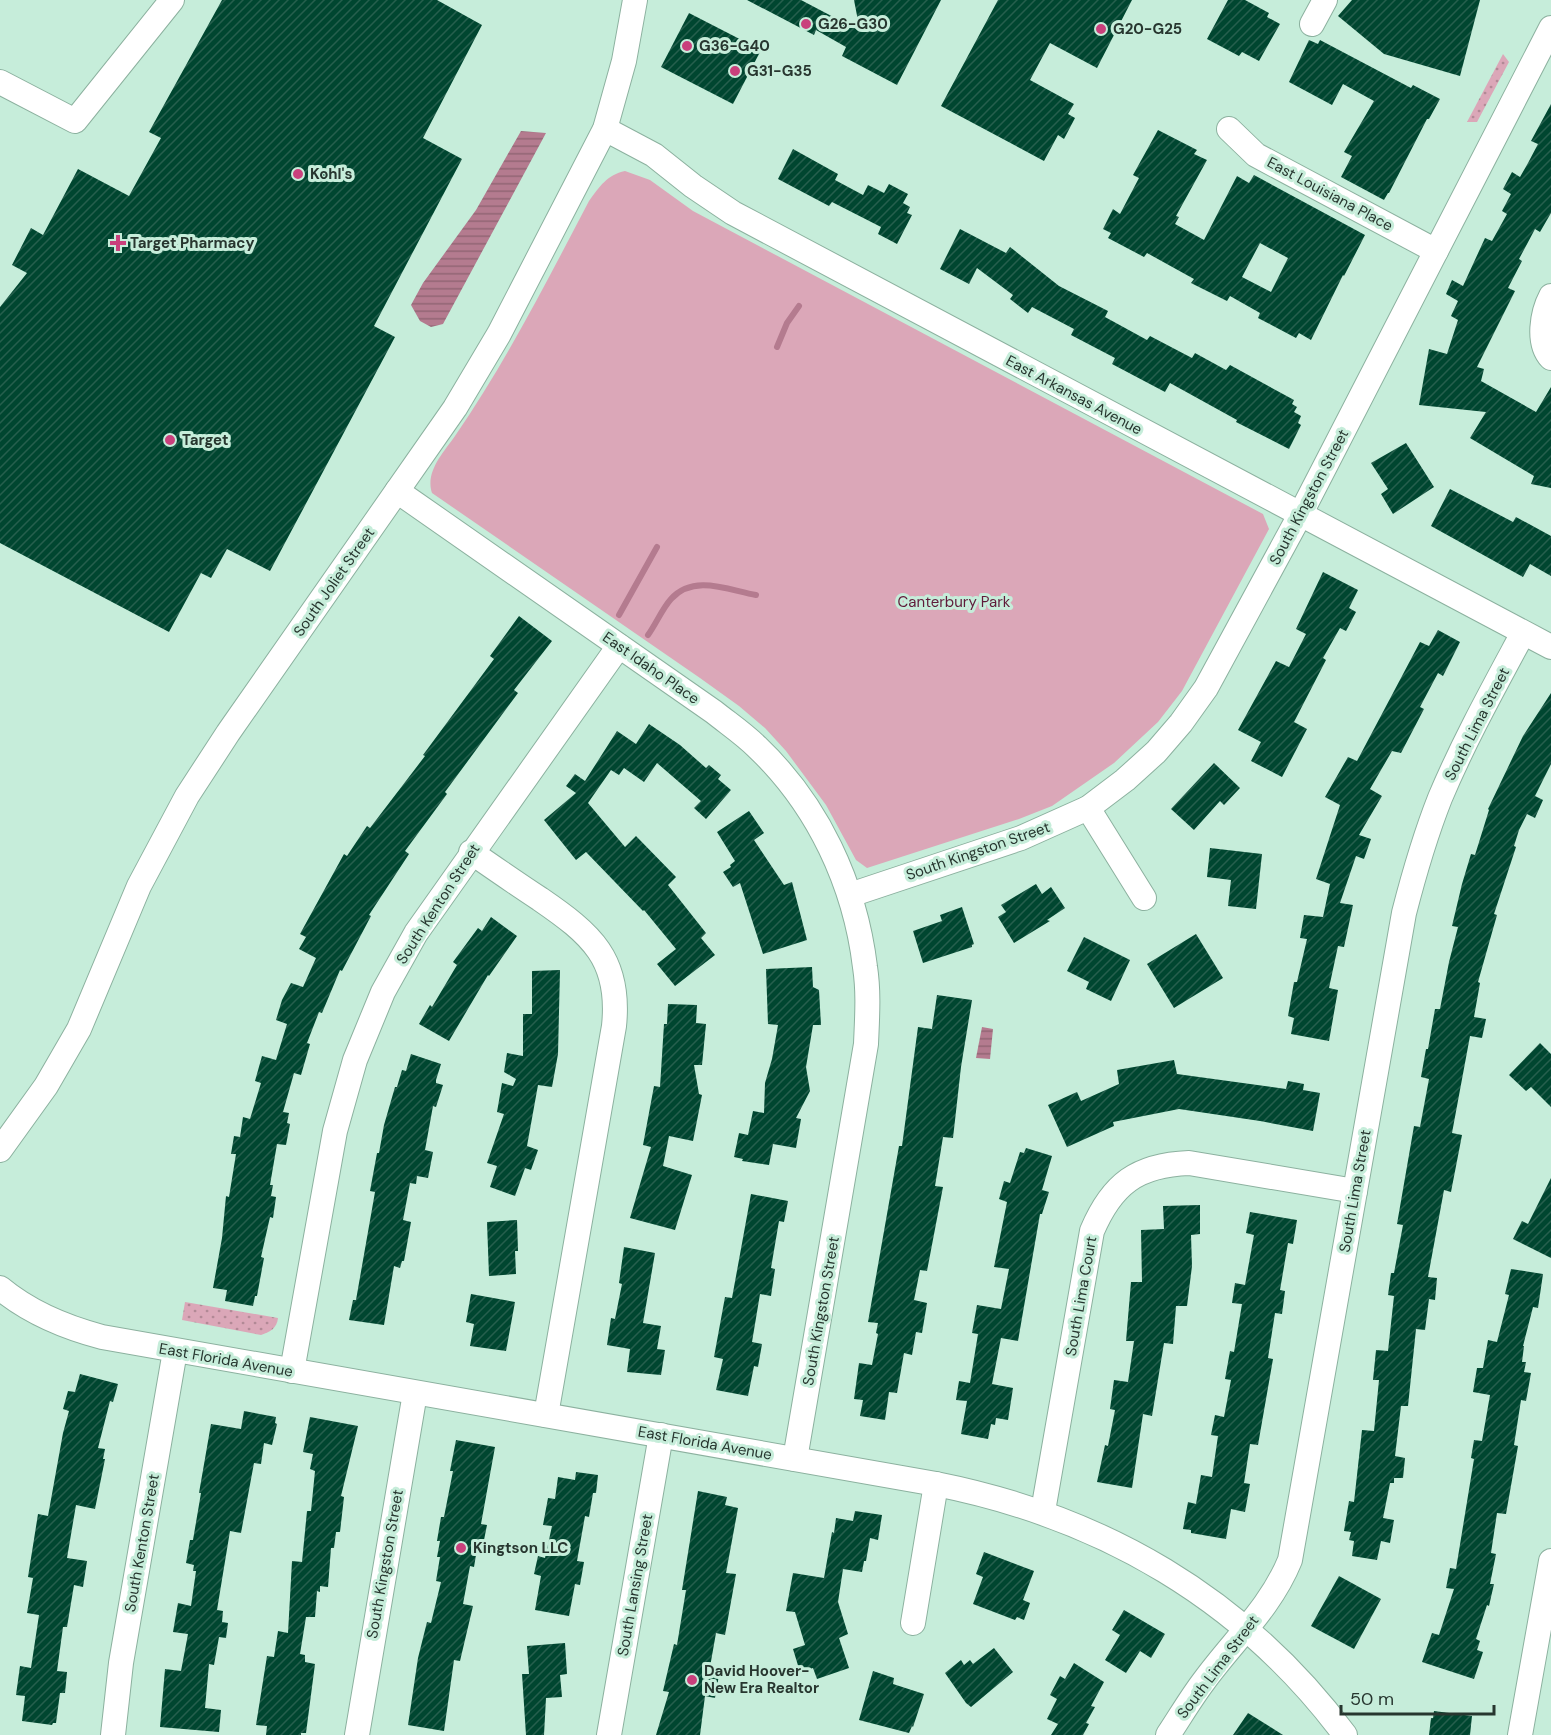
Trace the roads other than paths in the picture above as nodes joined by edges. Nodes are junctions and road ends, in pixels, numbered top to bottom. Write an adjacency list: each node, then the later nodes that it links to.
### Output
1 (172, 0): 6 (street)
2 (635, 0): 7 (street, South Joliet Street)
3 (1325, 0): 4 (street)
4 (1312, 24)
5 (1551, 28): 9 (street, South Kingston Street)
6 (0, 82)
7 (606, 129): 12 (street, South Joliet Street); 13 (street, East Arkansas Avenue)
8 (1229, 129): 9 (street, East Louisiana Place)
9 (1436, 251): 13 (street, South Kingston Street)
10 (1551, 296): 11 (street)
11 (1551, 357)
12 (397, 491): 15 (street, East Idaho Place); 21 (street, South Joliet Street)
13 (1300, 515): 14 (street, East Arkansas Avenue); 17 (street, South Kingston Street)
14 (1523, 633): 16 (street, East Arkansas Avenue); 22 (street, South Lima Street)
15 (619, 646): 18 (street, South Kenton Street); 19 (street, East Idaho Place)
16 (1551, 647)
17 (1088, 808): 19 (street, South Kingston Street); 20 (street)
18 (471, 852): 25 (street, South Kenton Street); 27 (street)
19 (850, 895): 29 (street, South Kingston Street)
20 (1144, 898)
21 (0, 1150)
22 (1355, 1191): 31 (street, South Lima Court); 34 (street, South Lima Street)
23 (0, 1288): 24 (street, East Florida Avenue)
24 (175, 1351): 25 (street, East Florida Avenue); 35 (street, South Kenton Street)
25 (292, 1371): 26 (street, East Florida Avenue)
26 (415, 1393): 27 (street, East Florida Avenue); 36 (street, South Kingston Street)
27 (546, 1415): 28 (street, East Florida Avenue)
28 (661, 1435): 29 (street, East Florida Avenue); 37 (street, South Lansing Street)
29 (795, 1459): 30 (street, East Florida Avenue)
30 (936, 1484): 31 (street, East Florida Avenue); 33 (street)
31 (1043, 1511): 34 (street, East Florida Avenue)
32 (1551, 1561): 40 (street)
33 (913, 1623)
34 (1247, 1629): 38 (street, South Lima Street); 39 (street, East Florida Avenue)
35 (113, 1735)
36 (357, 1735)
37 (609, 1735)
38 (1168, 1735)
39 (1345, 1735)
40 (1520, 1735)

